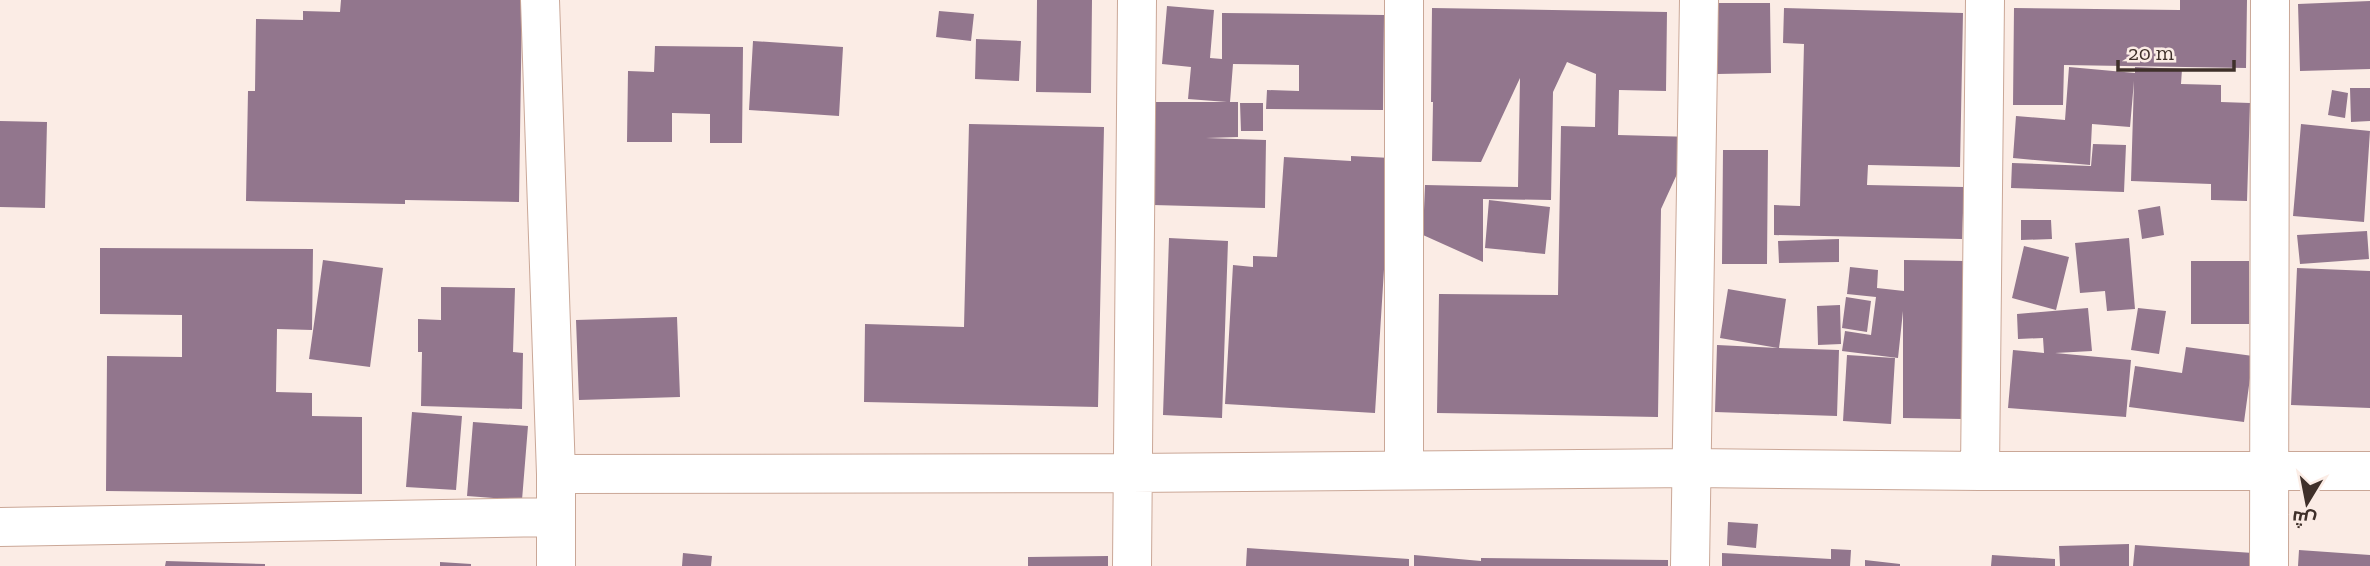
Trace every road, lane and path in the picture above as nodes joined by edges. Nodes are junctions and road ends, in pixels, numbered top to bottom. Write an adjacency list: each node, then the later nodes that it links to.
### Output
1 (540, 0): 13 (street)
2 (1137, 0): 12 (street)
3 (1404, 0): 8 (street)
4 (1699, 0): 7 (street)
5 (1985, 0): 10 (street)
6 (2270, 0): 9 (street)
7 (1693, 468): 8 (street); 10 (street); 18 (street)
8 (1404, 470): 12 (street)
9 (2269, 470): 10 (street); 11 (street); 19 (street)
10 (1980, 471)
11 (2370, 471)
12 (1132, 472): 13 (street); 17 (street)
13 (556, 474): 14 (street)
14 (555, 517): 15 (street); 16 (street)
15 (0, 527)
16 (556, 566)
17 (1132, 566)
18 (1690, 566)
19 (2269, 566)

